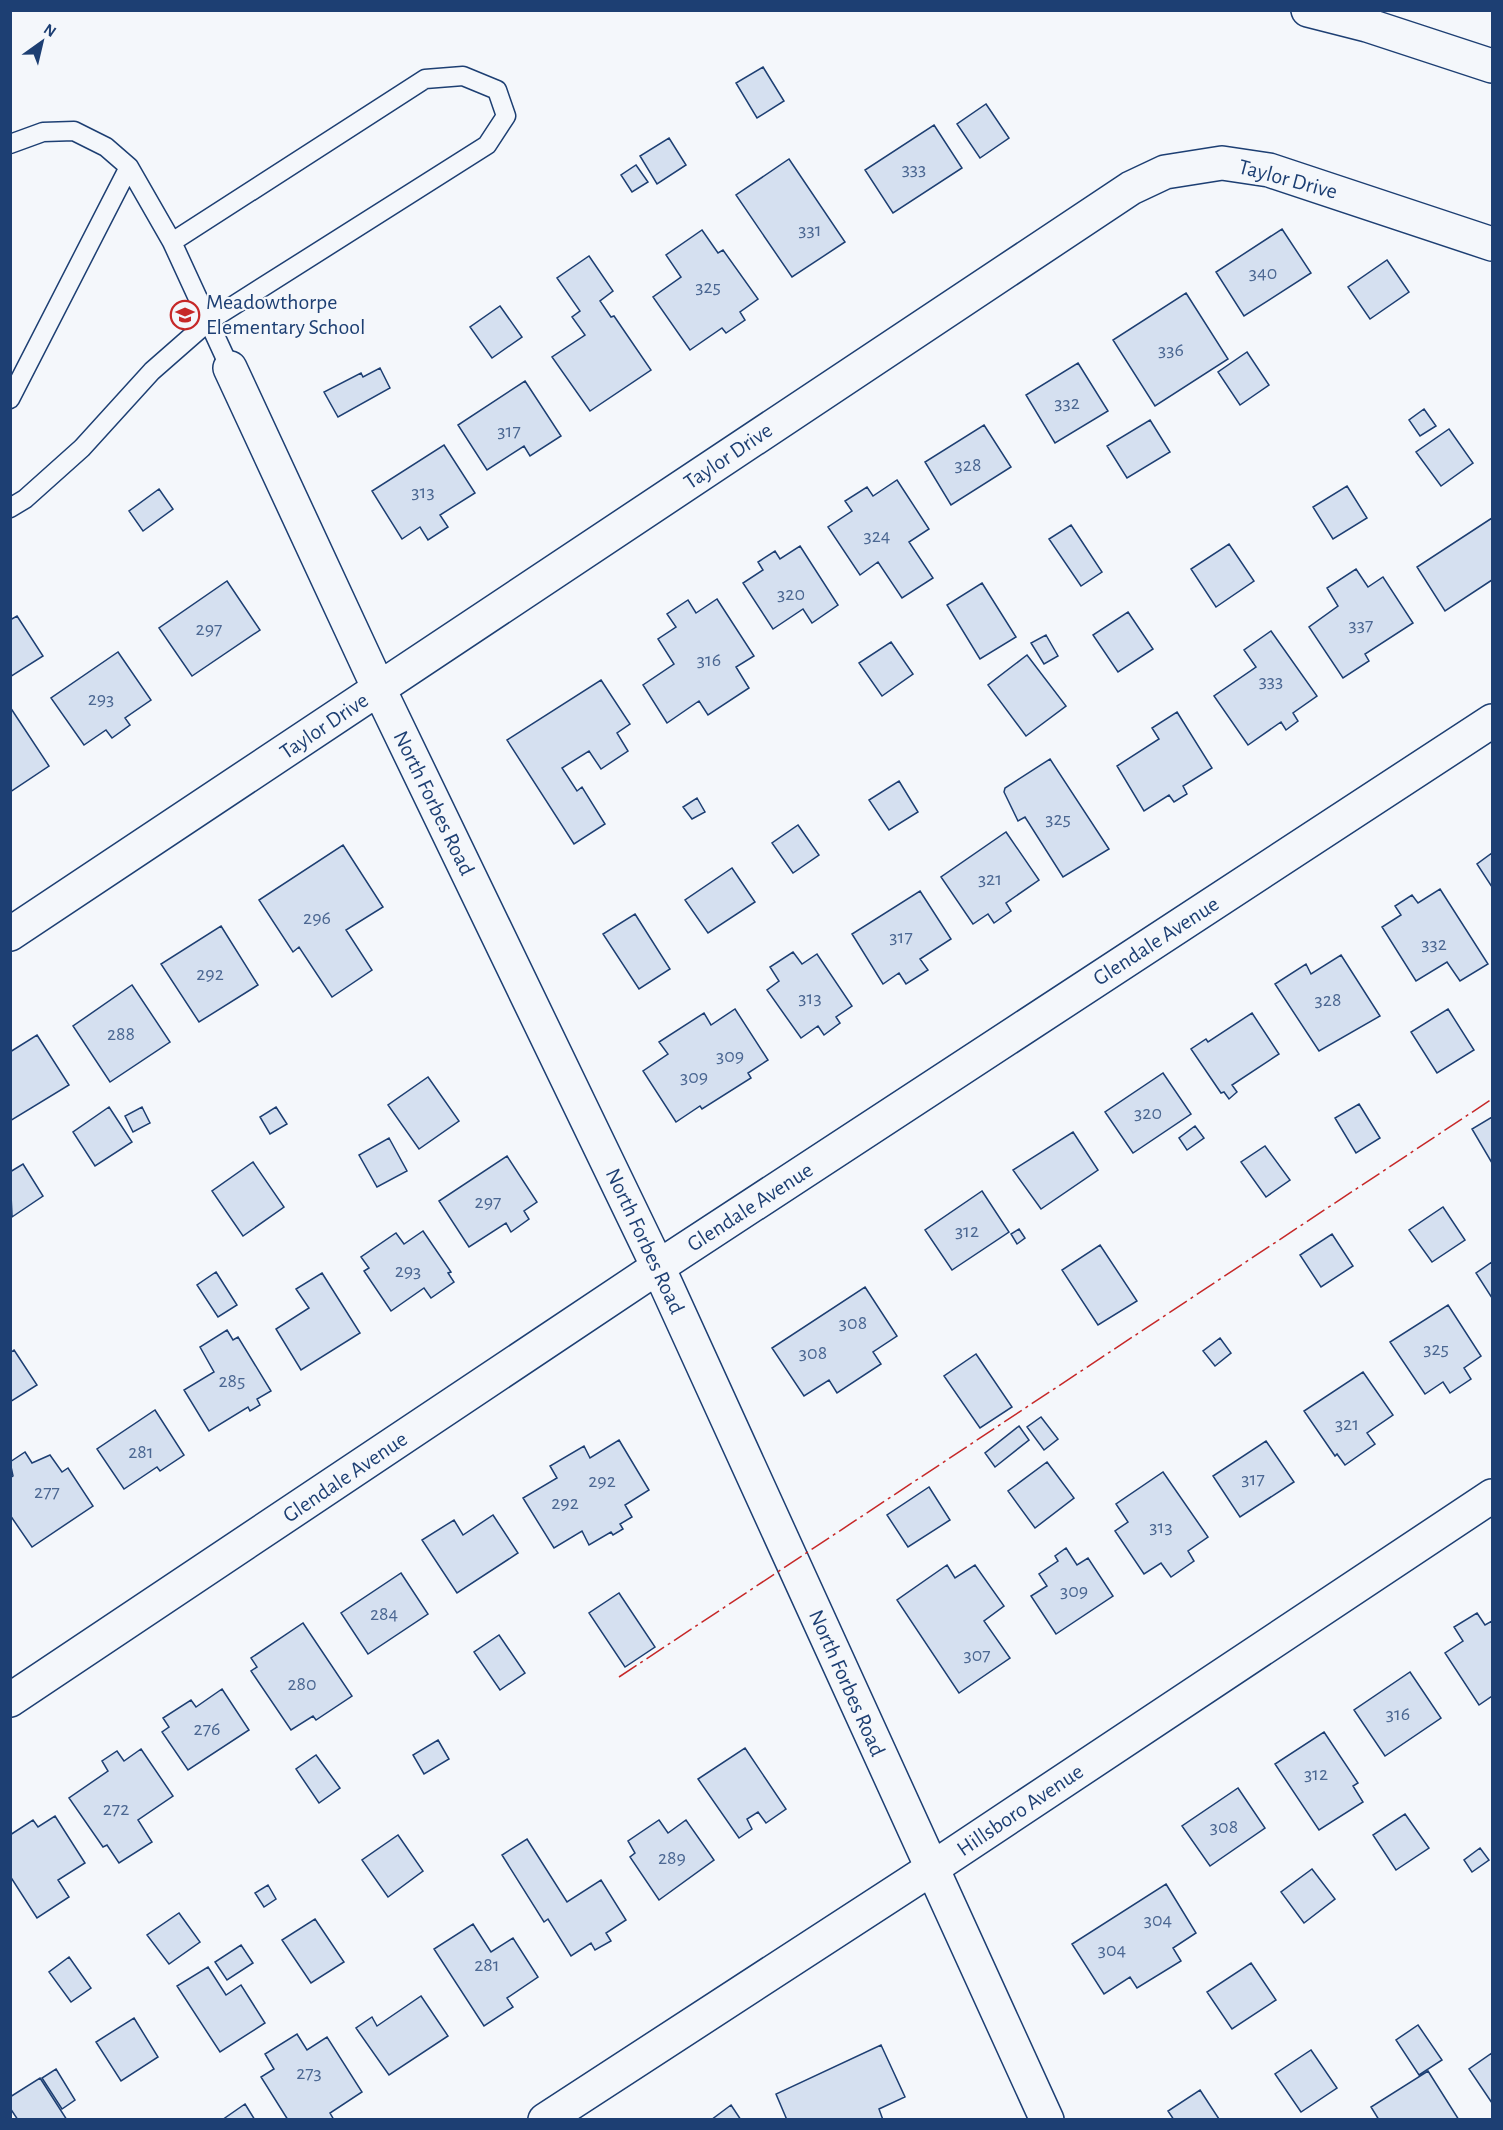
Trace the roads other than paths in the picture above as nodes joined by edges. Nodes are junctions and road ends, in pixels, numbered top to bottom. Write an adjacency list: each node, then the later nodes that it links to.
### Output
1 (1308, 10): 2 (main road)
2 (1492, 66)
3 (10, 144): 4 (lane)
4 (129, 167): 5 (lane); 9 (lane)
5 (172, 242): 7 (lane); 7 (lane)
6 (1492, 244): 11 (main road, Taylor Drive)
7 (209, 321): 8 (lane); 10 (lane)
8 (230, 368): 11 (main road, North Forbes Road)
9 (10, 399)
10 (10, 508)
11 (379, 689): 13 (main road, Taylor Drive); 14 (main road, North Forbes Road)
12 (1492, 721): 14 (main road, Glendale Avenue)
13 (10, 934)
14 (658, 1267): 16 (main road, Glendale Avenue); 17 (main road, North Forbes Road)
15 (1492, 1496): 17 (main road, Hillsboro Avenue)
16 (10, 1700)
17 (931, 1869): 18 (main road, Hillsboro Avenue); 19 (main road, North Forbes Road)
18 (545, 2120)
19 (1047, 2120)

